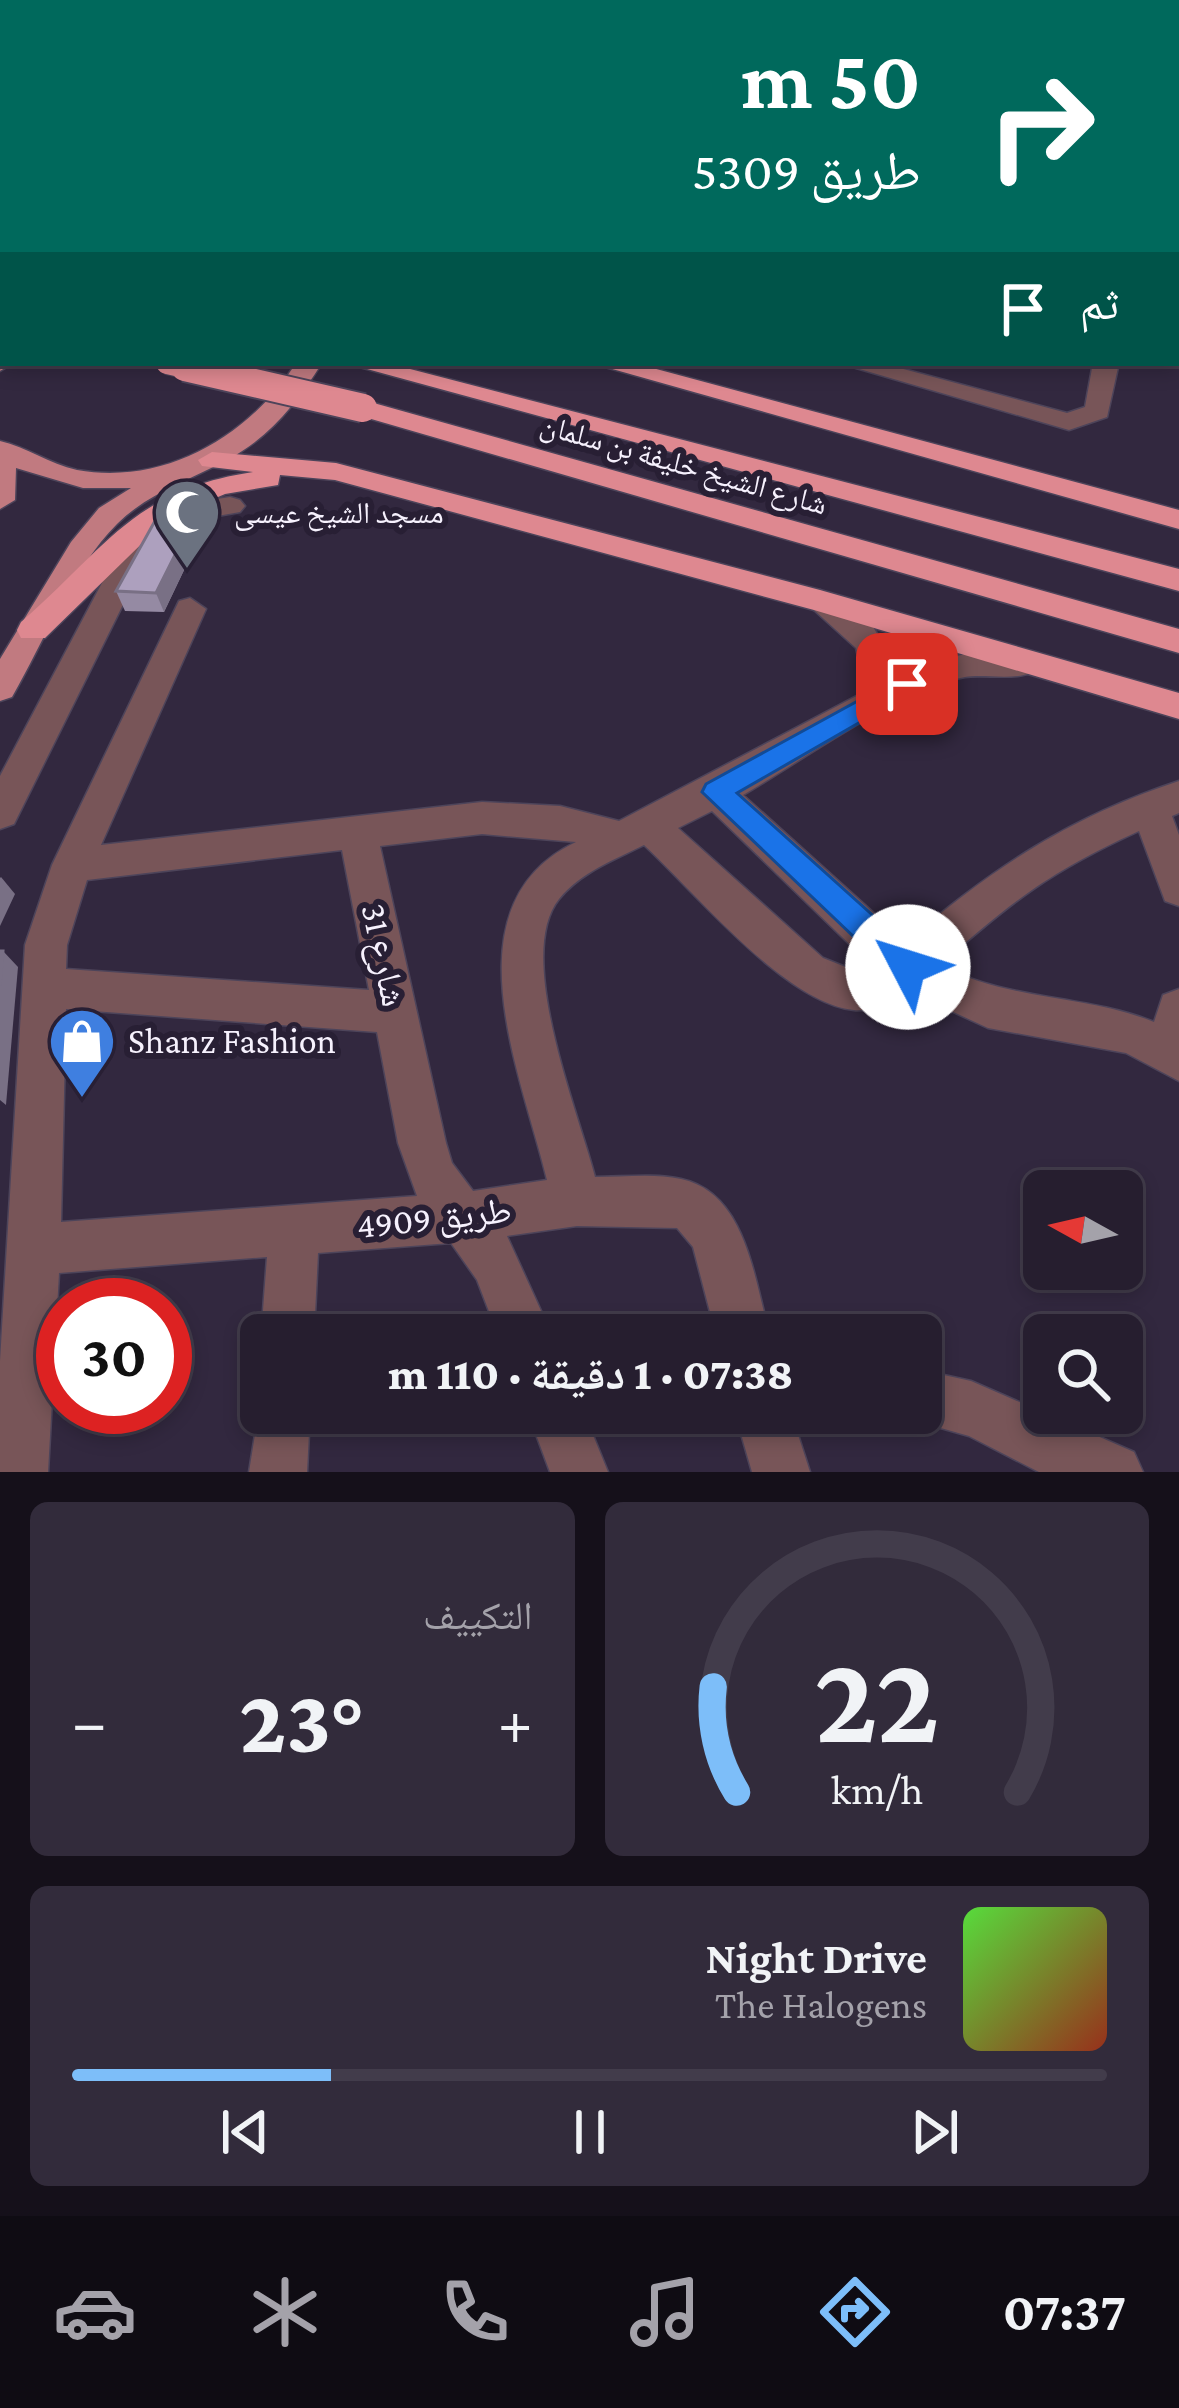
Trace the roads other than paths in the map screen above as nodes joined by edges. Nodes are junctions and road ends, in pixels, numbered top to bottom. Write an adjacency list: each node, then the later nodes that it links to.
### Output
1 (180, 366): 19 (highway, شارع الشيخ خليفة بن سلمان, bridge)
2 (307, 366): 10 (main road)
3 (373, 366): 15 (highway, شارع الشيخ خليفة بن سلمان)
4 (616, 366): 8 (highway)
5 (645, 366): 8 (highway)
6 (863, 366): 7 (street)
7 (1106, 366)
8 (674, 380): 14 (highway)
9 (2, 450): 10 (main road); 11 (main road)
10 (199, 464): 12 (highway); 18 (main road)
11 (0, 500)
12 (452, 503): 16 (highway); 18 (highway)
13 (230, 506): 26 (street)
14 (1179, 520)
15 (1179, 580)
16 (820, 601): 20 (highway); 22 (street)
17 (190, 608): 29 (street)
18 (33, 630): 21 (main road)
19 (1179, 641)
20 (1028, 662): 22 (street); 23 (highway)
21 (0, 688)
22 (883, 698): 24 (street)
23 (1179, 706)
24 (716, 792): 27 (street); 31 (street)
25 (1164, 801): 30 (street); 31 (street)
26 (0, 813)
27 (634, 830): 28 (street); 31 (street); 35 (street)
28 (358, 834): 29 (street); 33 (street, شارع 31)
29 (72, 865): 32 (street)
30 (1179, 889)
31 (908, 967): 34 (street)
32 (44, 987): 33 (street); 38 (street)
33 (397, 1013): 36 (street, شارع 31)
34 (1176, 1040)
35 (578, 1201): 36 (street, طريق 4909); 41 (street, طريق 4909)
36 (465, 1217): 37 (street, طريق 4909); 40 (street, شارع 31)
37 (294, 1232): 38 (street, طريق 4909); 39 (street)
38 (35, 1249): 46 (street)
39 (288, 1314)
40 (517, 1314)
41 (737, 1314)
42 (942, 1399): 50 (street)
43 (281, 1434): 47 (street)
44 (564, 1434): 48 (street)
45 (770, 1434): 49 (street)
46 (20, 1472)
47 (278, 1472)
48 (579, 1472)
49 (781, 1472)
50 (1114, 1472)

